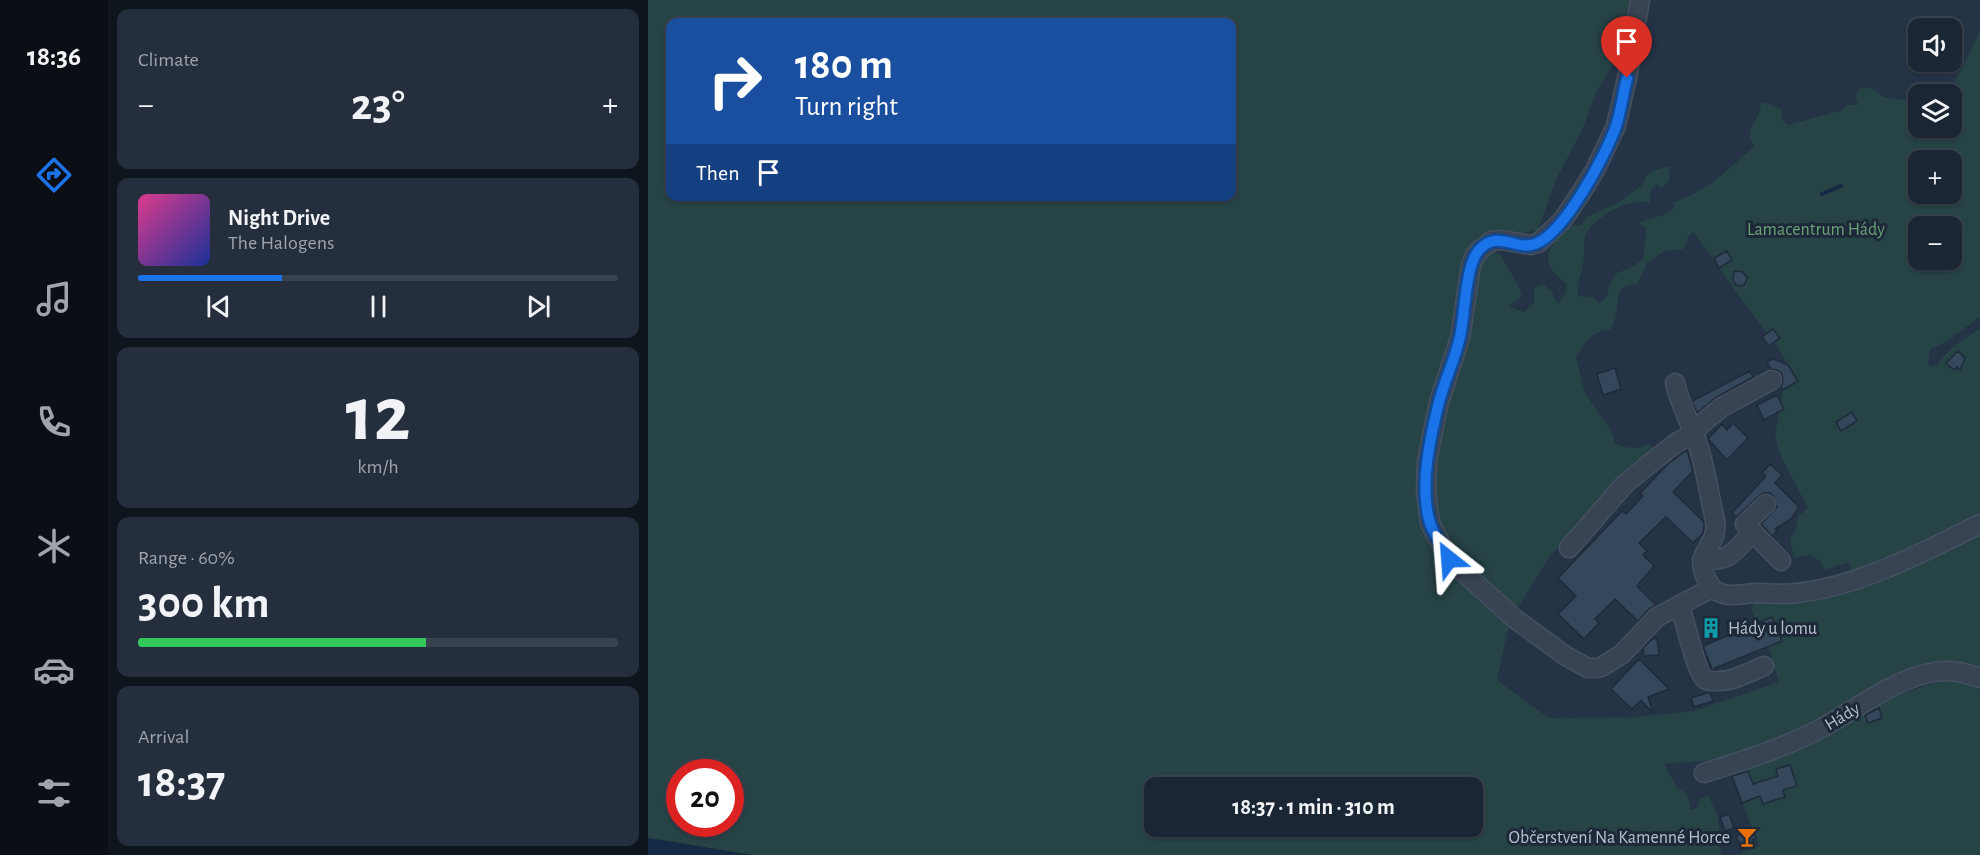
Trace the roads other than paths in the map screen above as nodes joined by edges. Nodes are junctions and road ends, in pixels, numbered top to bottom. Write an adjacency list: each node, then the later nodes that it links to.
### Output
1 (1640, 0): 12 (lane)
2 (1772, 380): 4 (lane)
3 (1675, 383): 4 (lane)
4 (1694, 434): 8 (lane); 9 (lane)
5 (1766, 504): 7 (lane)
6 (1980, 524): 11 (lane)
7 (1753, 532): 9 (lane); 10 (lane)
8 (1569, 548)
9 (1702, 560): 11 (lane)
10 (1781, 561)
11 (1712, 588): 12 (lane)
12 (1679, 605): 13 (lane)
13 (1764, 666)
14 (1980, 678): 15 (lane, Hády)
15 (1704, 773)

